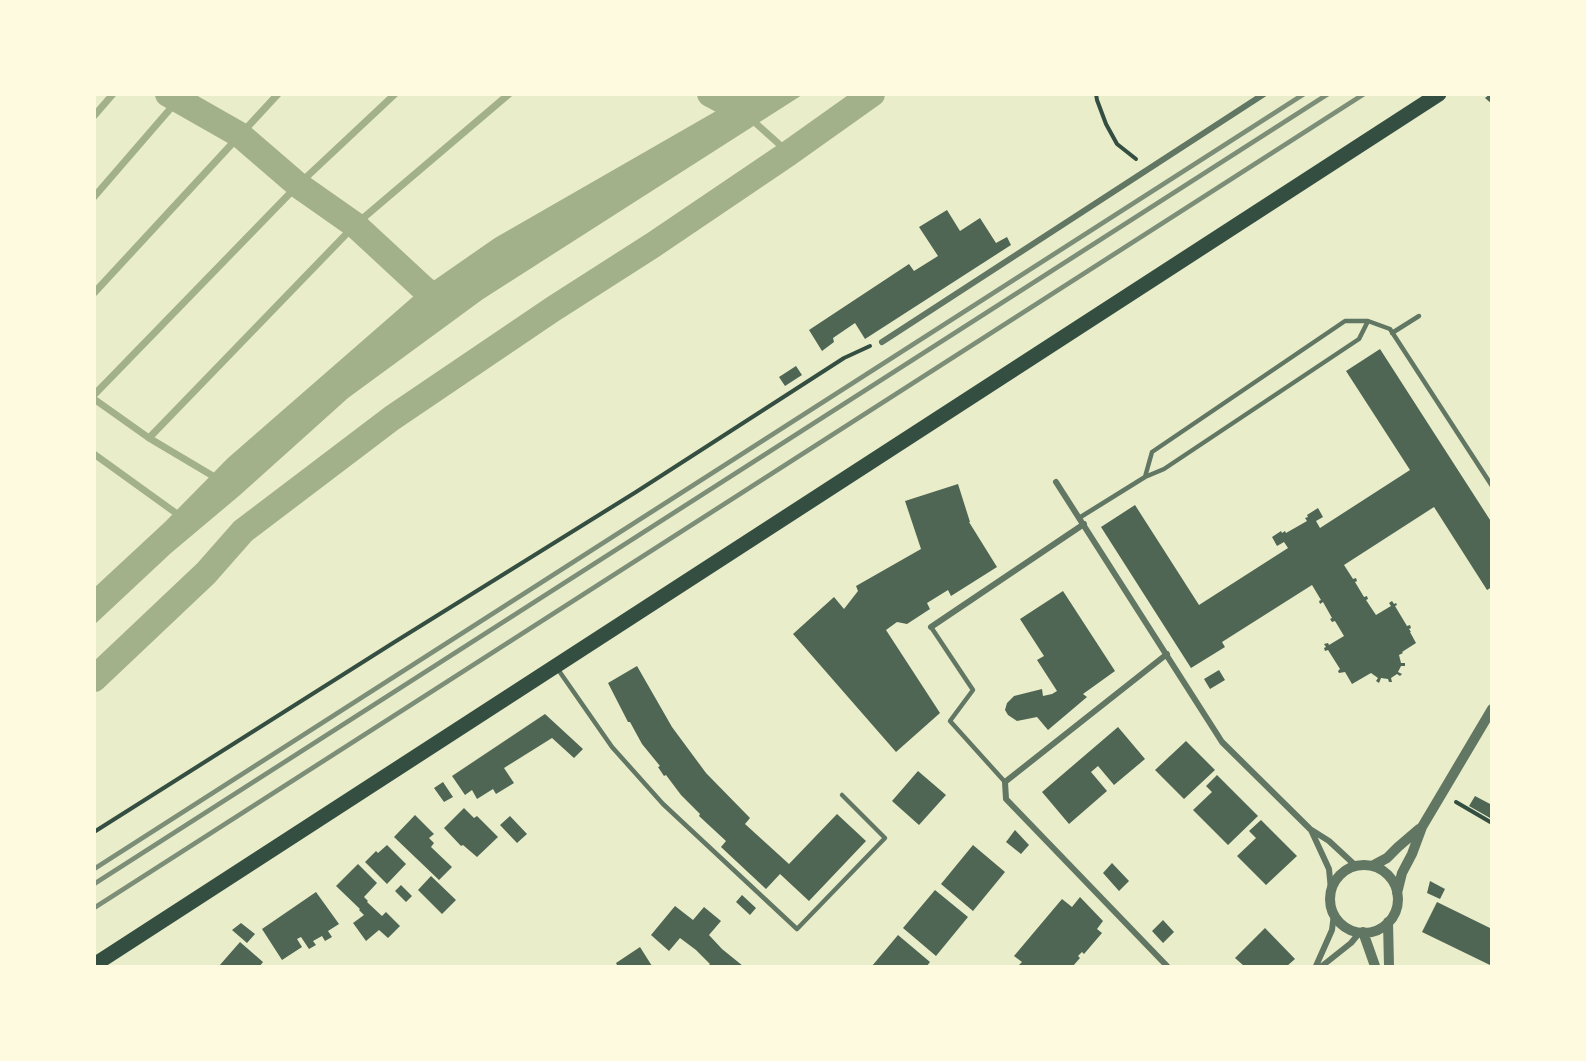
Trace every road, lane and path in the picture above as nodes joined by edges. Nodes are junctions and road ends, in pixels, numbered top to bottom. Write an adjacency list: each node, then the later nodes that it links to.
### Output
1 (1096, 94): 4 (path)
2 (1264, 94): 4 (street)
3 (1439, 94): 16 (main road)
4 (1149, 169): 8 (street)
5 (1419, 316): 7 (lane)
6 (1368, 321): 7 (lane); 9 (lane); 9 (lane)
7 (1392, 333): 11 (lane)
8 (882, 342): 24 (path)
9 (1145, 477): 12 (lane)
10 (1056, 482): 12 (street)
11 (1491, 486)
12 (1079, 518): 13 (street)
13 (1084, 524): 14 (street); 15 (street)
14 (931, 627): 18 (lane)
15 (1167, 654): 18 (street); 23 (street)
16 (556, 666): 20 (lane); 32 (main road)
17 (1491, 709): 19 (street)
18 (1005, 782): 33 (street)
19 (1441, 794): 21 (path); 22 (street)
20 (842, 795)
21 (1491, 823)
22 (1422, 827): 26 (street); 28 (street)
23 (1310, 829): 25 (street); 27 (street)
24 (94, 832)
25 (1356, 866): 26 (street); 27 (street)
26 (1372, 866): 28 (street)
27 (1331, 890): 29 (street)
28 (1397, 893): 30 (street)
29 (1334, 914): 31 (street); 34 (street)
30 (1388, 922): 31 (street); 37 (street)
31 (1361, 932): 35 (street); 36 (street)
32 (94, 965)
33 (1167, 966)
34 (1316, 966)
35 (1322, 966)
36 (1375, 966)
37 (1389, 966)

